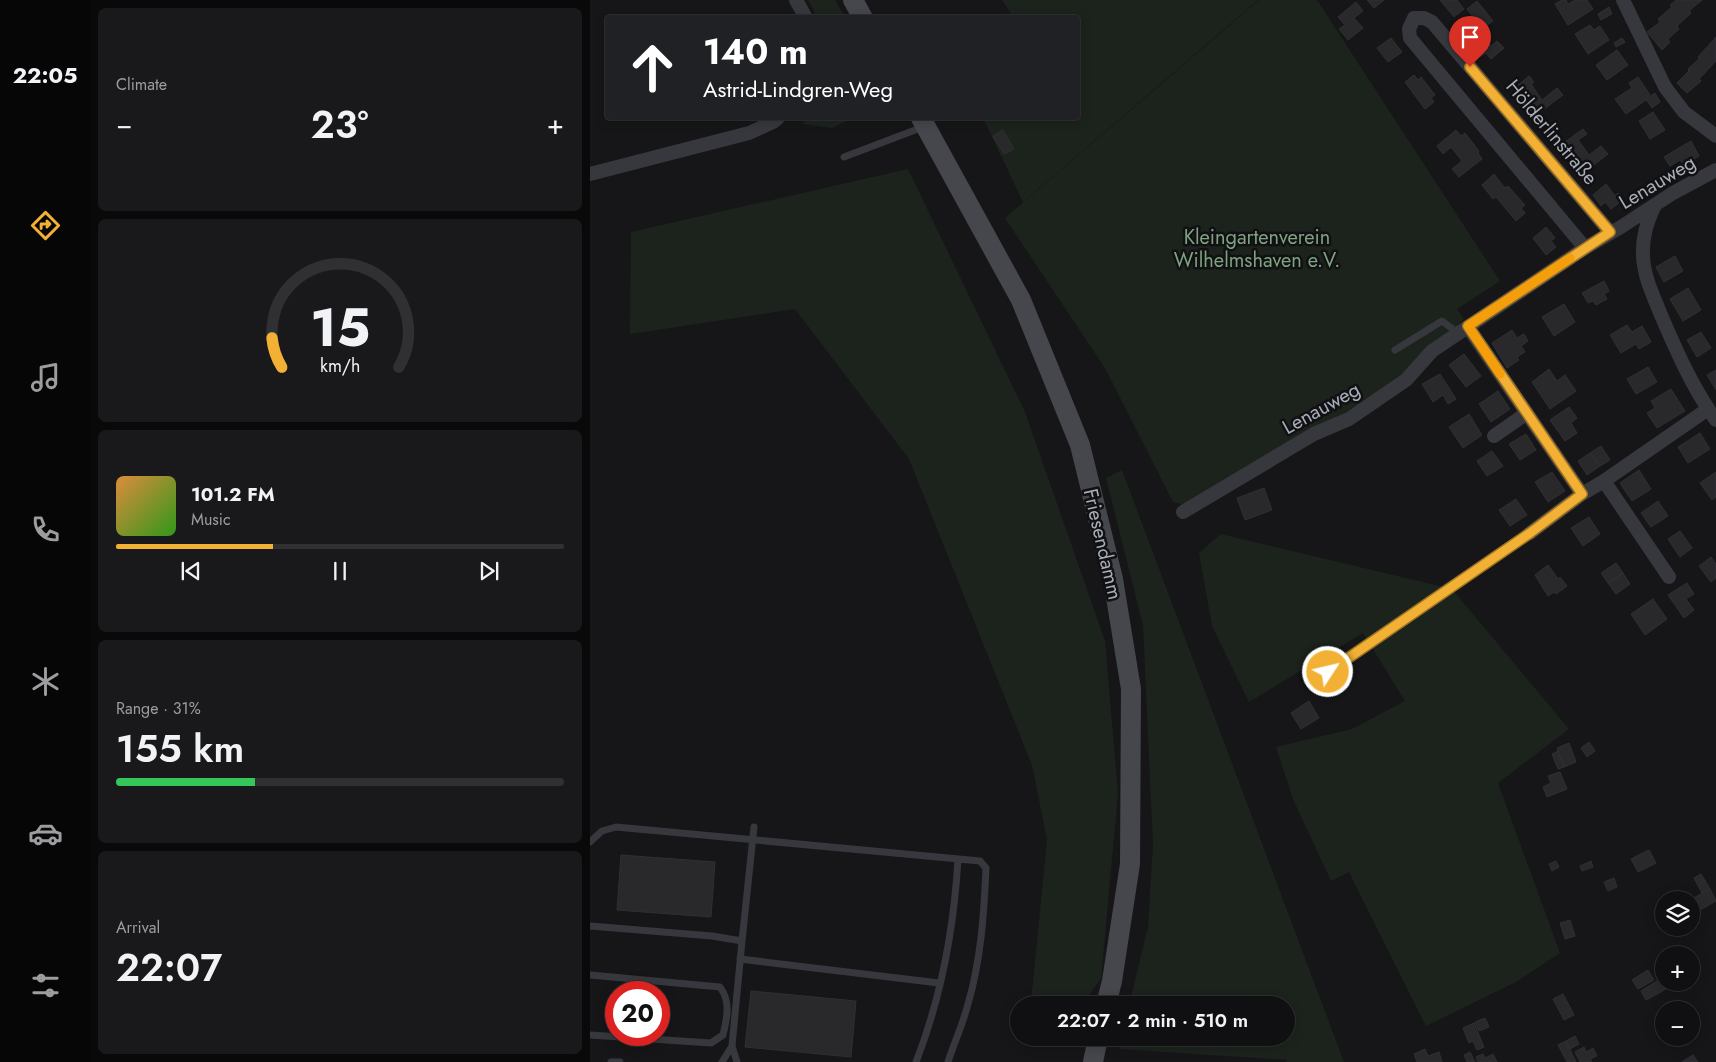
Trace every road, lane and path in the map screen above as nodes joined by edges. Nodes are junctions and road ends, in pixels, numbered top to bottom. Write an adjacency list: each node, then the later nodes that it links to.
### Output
1 (796, 0): 4 (street)
2 (853, 0): 5 (main road)
3 (1623, 0): 8 (street)
4 (804, 15)
5 (861, 15)
6 (776, 120): 11 (street)
7 (923, 122): 9 (lane); 36 (main road, Friesendamm)
8 (1716, 136)
9 (844, 157)
10 (1716, 170): 12 (street, Lenauweg)
11 (590, 174)
12 (1656, 204): 13 (street, Lenauweg); 15 (street)
13 (1616, 230): 14 (street, Lenauweg); 14 (street, Hölderlinstraße); 15 (street)
14 (1585, 248): 16 (street, Lenauweg)
15 (1643, 257): 19 (street)
16 (1463, 330): 17 (lane); 18 (street); 23 (street, Lenauweg)
17 (1395, 350)
18 (1527, 413): 20 (street); 22 (street)
19 (1712, 414): 21 (street)
20 (1494, 436)
21 (1604, 481): 22 (street); 25 (street)
22 (1582, 494): 24 (street)
23 (1183, 512)
24 (1530, 533): 26 (lane)
25 (1669, 578)
26 (1328, 672)
27 (754, 827): 28 (lane)
28 (752, 839): 29 (lane); 30 (lane); 32 (lane)
29 (590, 842)
30 (958, 859): 35 (lane); 45 (lane)
31 (590, 926): 32 (lane)
32 (742, 941): 33 (lane)
33 (740, 959): 35 (lane); 38 (lane)
34 (590, 975): 37 (lane)
35 (939, 983): 44 (lane)
36 (1108, 996)
37 (590, 1035)
38 (732, 1046): 42 (lane); 43 (lane)
39 (1096, 1046): 46 (main road)
40 (611, 1062): 41 (lane)
41 (620, 1062)
42 (722, 1062)
43 (737, 1062)
44 (916, 1062)
45 (948, 1062)
46 (1093, 1062)

